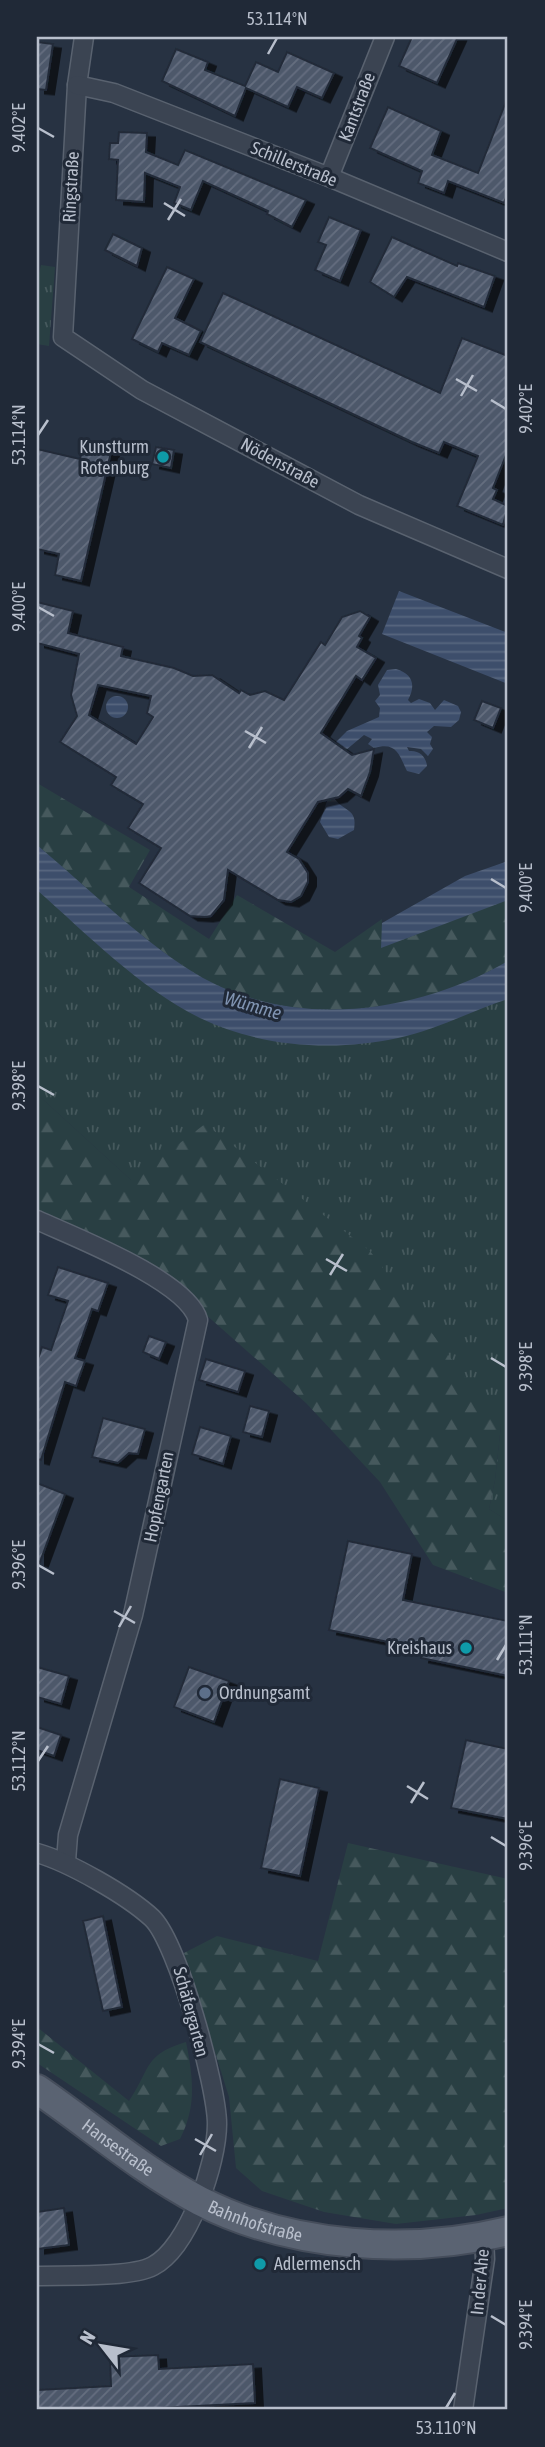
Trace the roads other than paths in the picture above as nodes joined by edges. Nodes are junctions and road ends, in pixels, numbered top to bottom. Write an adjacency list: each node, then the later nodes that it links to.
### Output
1 (84, 37): 3 (street, Ringstraße)
2 (386, 37): 4 (street, Kantstraße)
3 (77, 85): 4 (street, Schillerstraße); 6 (street, Ringstraße)
4 (329, 177): 5 (street, Schillerstraße)
5 (508, 253)
6 (62, 337): 7 (street, Nödenstraße)
7 (508, 569)
8 (37, 1220): 10 (street, Hopfengarten)
9 (37, 1853): 10 (street, Schäfergarten)
10 (66, 1861): 12 (street, Schäfergarten)
11 (37, 2088): 12 (main road, Hansestraße)
12 (201, 2201): 13 (main road, Bahnhofstraße); 14 (street, Bahnhofstraße)
13 (496, 2234): 15 (street, In der Ahe)
14 (37, 2276)
15 (464, 2410)

